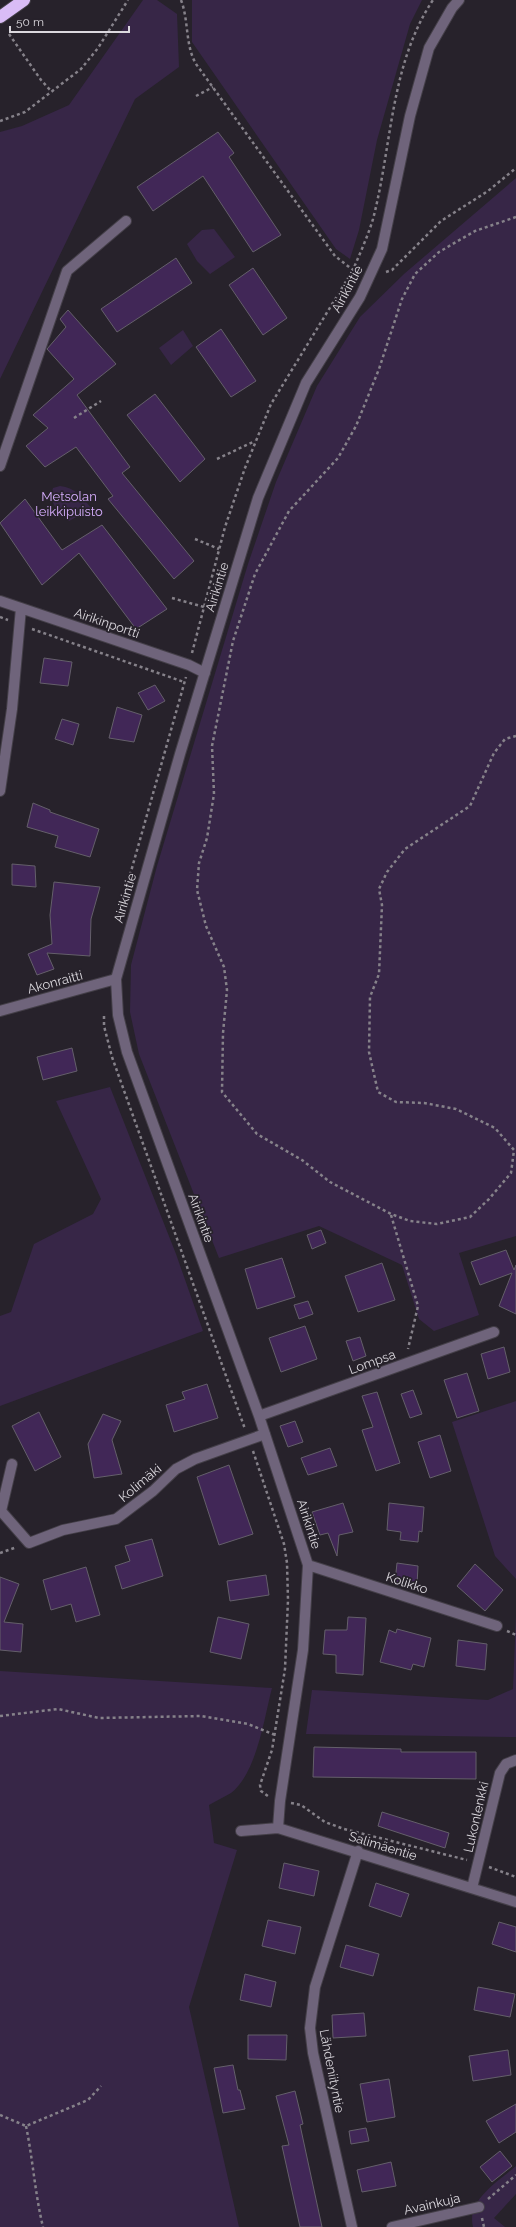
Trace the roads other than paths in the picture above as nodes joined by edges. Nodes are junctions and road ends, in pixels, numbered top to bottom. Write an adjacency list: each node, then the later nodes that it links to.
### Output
1 (24, 0): 3 (highway)
2 (459, 0): 8 (street, Airikintie)
3 (0, 17)
4 (126, 221): 5 (street)
5 (0, 466)
6 (0, 601): 7 (street, Airikinportti)
7 (21, 608): 8 (street, Airikinportti); 9 (street)
8 (205, 673): 10 (street, Airikintie)
9 (0, 791)
10 (116, 979): 11 (street, Akonraitti); 13 (street, Airikintie)
11 (0, 1010)
12 (494, 1332): 13 (street, Lompsa)
13 (259, 1416): 14 (street, Airikintie)
14 (265, 1434): 15 (street, Kolimäki); 16 (street, Airikintie)
15 (12, 1464)
16 (308, 1565): 17 (street, Kolikko); 19 (street, Airikintie)
17 (497, 1626)
18 (516, 1760): 22 (street, Lukonlenkki)
19 (278, 1828): 20 (street, Salimäentie); 21 (street, Salimäentie)
20 (241, 1831)
21 (358, 1851): 22 (street, Salimäentie); 25 (street, Lähdeniityntie)
22 (472, 1888): 23 (street, Salimäentie)
23 (516, 1902)
24 (479, 2207): 26 (street, Avainkuja)
25 (352, 2227)
26 (392, 2227)

